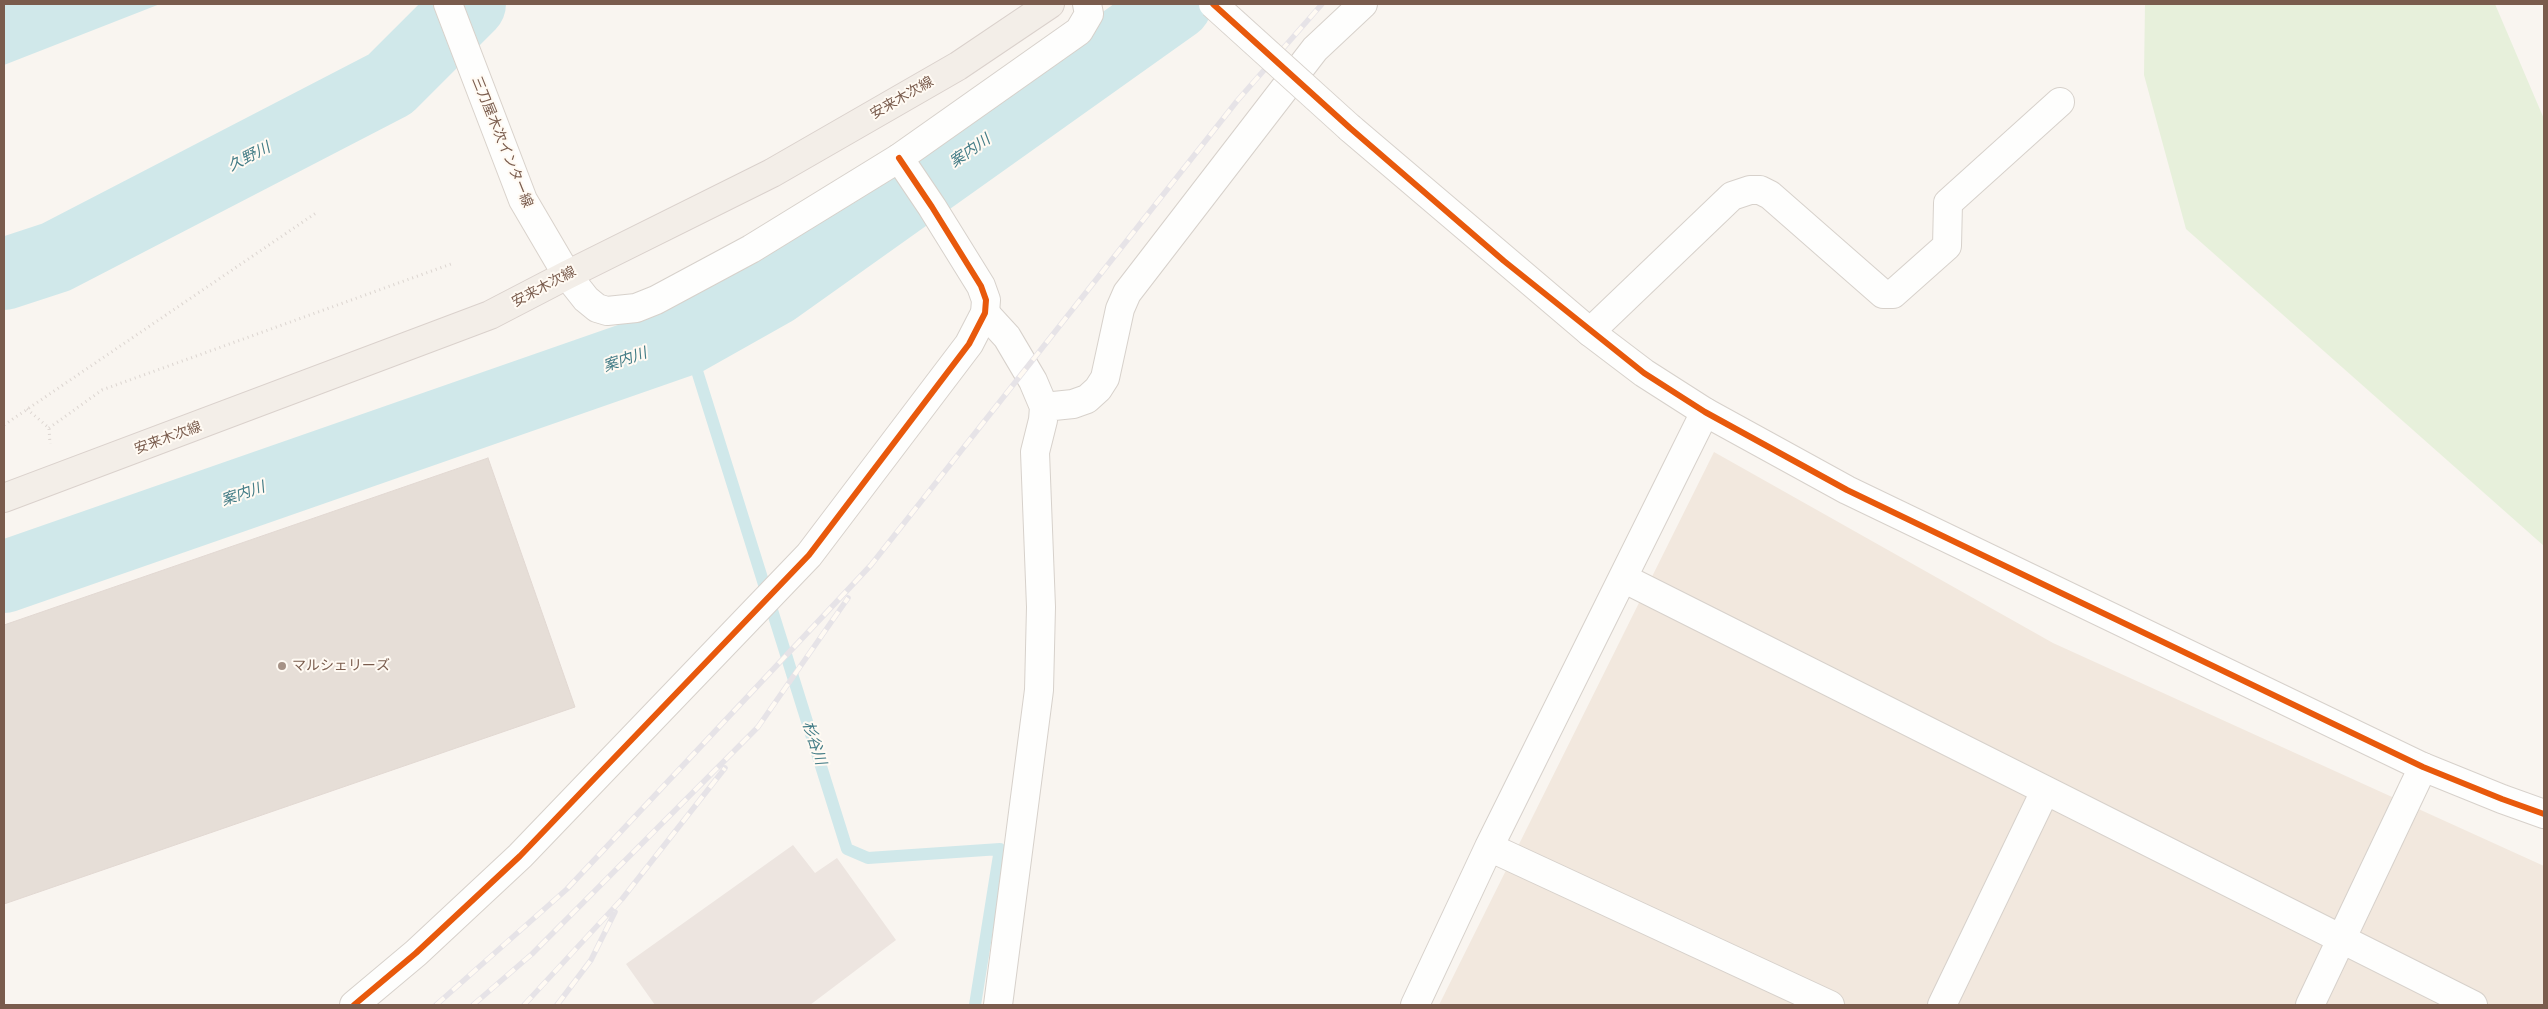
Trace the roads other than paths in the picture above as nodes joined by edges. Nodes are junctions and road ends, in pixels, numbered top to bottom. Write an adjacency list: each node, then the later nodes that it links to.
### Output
1 (448, 4): 8 (street, 三刀屋木次インター線)
2 (1050, 4): 8 (main road, 安来木次線)
3 (1087, 4): 7 (street, 三刀屋木次インター線)
4 (1213, 4): 10 (street, bridge)
5 (1363, 4): 11 (street)
6 (2060, 102): 10 (street)
7 (905, 168): 8 (street, 三刀屋木次インター線); 9 (street)
8 (567, 274): 13 (main road, 安来木次線)
9 (985, 313): 11 (street); 20 (street)
10 (1590, 332): 12 (street)
11 (1044, 407): 21 (street)
12 (1705, 412): 14 (street); 15 (street)
13 (4, 498)
14 (1623, 578): 16 (street); 18 (street)
15 (2423, 767): 17 (street); 19 (street)
16 (2045, 791): 19 (street); 24 (street)
17 (2544, 814)
18 (1489, 847): 22 (street); 23 (street)
19 (2342, 940): 25 (street); 26 (street)
20 (354, 1005)
21 (998, 1005)
22 (1415, 1005)
23 (1830, 1005)
24 (1942, 1005)
25 (2310, 1005)
26 (2473, 1005)

